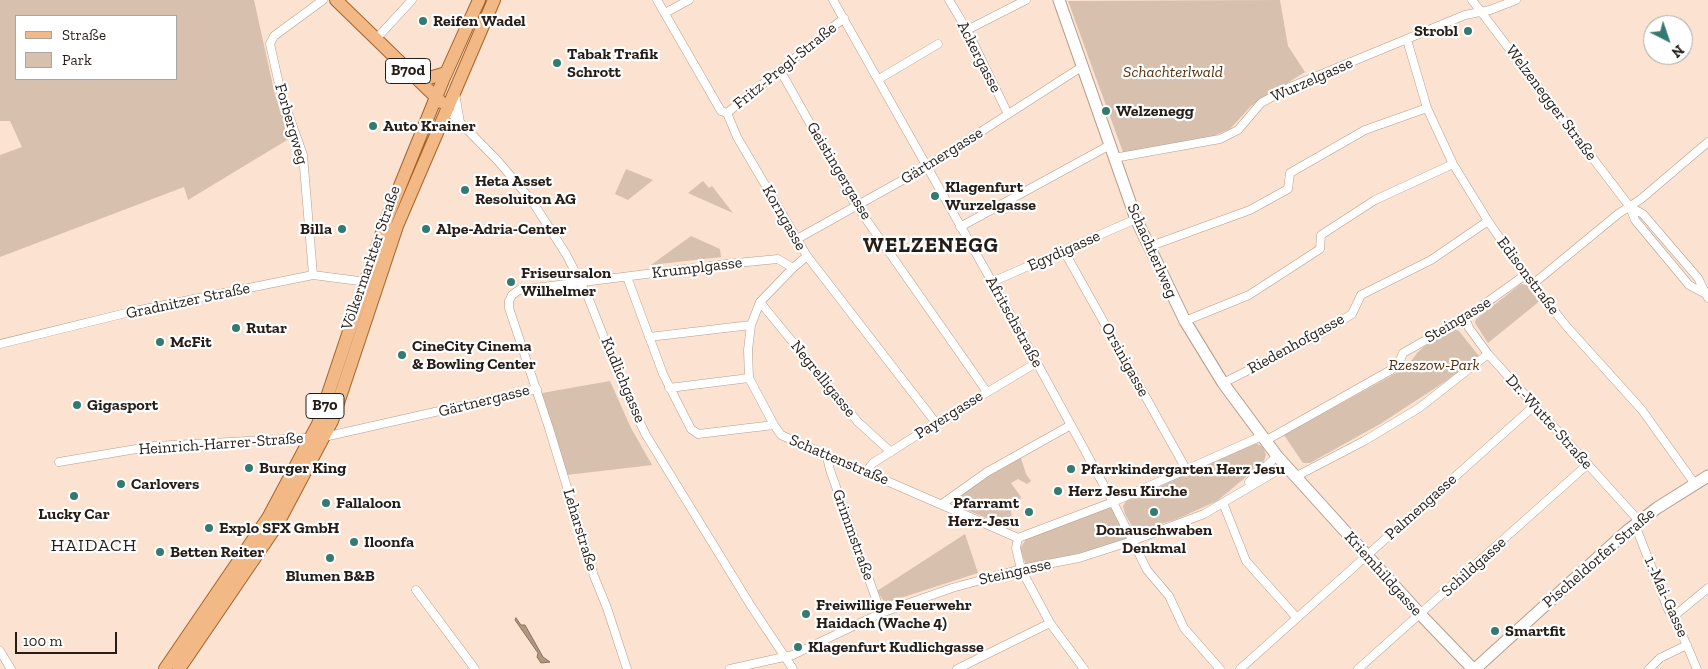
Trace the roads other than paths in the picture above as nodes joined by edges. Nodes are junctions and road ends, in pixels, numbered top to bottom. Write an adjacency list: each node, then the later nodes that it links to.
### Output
1 (323, 0): 50 (street, Forbergweg)
2 (336, 0): 18 (main road, B70d)
3 (412, 0): 18 (street)
4 (479, 0): 23 (main road, Völkermarkter Straße / B70)
5 (494, 0): 26 (main road, Völkermarkter Straße / B70)
6 (658, 0): 15 (street, Korngasse)
7 (689, 0): 15 (street)
8 (833, 0): 16 (street, Afritschstraße)
9 (949, 0): 17 (street, Ackergasse)
10 (1026, 0): 17 (street)
11 (1059, 0): 21 (street, Schachterlweg)
12 (1472, 0): 14 (street, Welzenegger Straße)
13 (1516, 0): 14 (street, Wurzelgasse)
14 (1481, 12): 19 (street, Wurzelgasse); 40 (street, Welzenegger Straße)
15 (665, 13): 29 (street, Korngasse)
16 (844, 18): 22 (street, Fritz-Pregl-Straße); 24 (street, Afritschstraße)
17 (967, 30): 30 (street, Ackergasse)
18 (376, 39): 25 (main road, B70d)
19 (1407, 40): 28 (street, Edisonstraße); 36 (street, Wurzelgasse)
20 (938, 44): 24 (street)
21 (1083, 66): 30 (street, Gärtnergasse); 35 (street, Schachterlweg)
22 (780, 70): 29 (street, Fritz-Pregl-Straße); 39 (street, Geistingergasse)
23 (446, 74): 25 (main road); 31 (main road, Völkermarkter Straße / B70)
24 (879, 79): 38 (street, Afritschstraße)
25 (420, 83): 27 (main road, B70d); 31 (main road)
26 (454, 91): 27 (main road); 32 (street); 33 (main road, Völkermarkter Straße / B70)
27 (441, 102): 31 (main road); 32 (street, Kudlichgasse)
28 (1427, 108): 37 (street, Edisonstraße); 45 (street)
29 (727, 113): 44 (street, Korngasse)
30 (1008, 114): 38 (street, Gärtnergasse)
31 (428, 116): 54 (main road, Völkermarkter Straße / B70)
32 (460, 124): 33 (street); 53 (street, Kudlichgasse)
33 (439, 128): 54 (main road, Völkermarkter Straße / B70)
34 (1708, 142): 40 (street)
35 (1110, 145): 36 (street, Schachterlweg); 43 (street)
36 (1114, 158): 41 (street, Schachterlweg)
37 (1453, 164): 42 (street, Edisonstraße); 59 (street)
38 (926, 167): 39 (street, Gärtnergasse); 43 (street, Afritschstraße)
39 (858, 206): 44 (street, Gärtnergasse); 69 (street, Geistingergasse)
40 (1630, 207): 55 (street); 56 (street, Welzenegger Straße)
41 (1136, 220): 45 (street, Schachterlweg); 46 (street, Egydigasse)
42 (1488, 221): 49 (street, Edisonstraße); 66 (street, Riedenhofgasse)
43 (960, 226): 52 (street, Afritschstraße)
44 (797, 239): 47 (street, Korngasse)
45 (1148, 247): 59 (street, Schachterlweg)
46 (1064, 251): 52 (street, Egydigasse); 83 (street, Orsinigasse)
47 (807, 256): 48 (street); 71 (street, Korngasse)
48 (793, 268): 51 (street, Krumplgasse); 57 (street, Schattenstraße)
49 (1525, 275): 55 (street, Edisonstraße); 58 (street, Steingasse)
50 (313, 276): 54 (street, Gradnitzer Straße); 62 (street, Gradnitzer Straße)
51 (628, 276): 53 (street, Krumplgasse); 61 (street)
52 (992, 282): 64 (street, Afritschstraße)
53 (582, 283): 68 (street, Gärtnergasse); 107 (street, Kudlichgasse)
54 (371, 284): 74 (main road, Völkermarkter Straße / B70); 76 (main road, Völkermarkter Straße / B70)
55 (1533, 284): 87 (street, Edisonstraße)
56 (1706, 295)
57 (760, 302): 60 (street, Schattenstraße); 77 (street, Negrelligasse)
58 (1466, 318): 63 (street, Dr.-Wutte-Straße); 75 (street, Steingasse)
59 (1185, 321): 66 (street, Schachterlweg)
60 (751, 325): 61 (street); 65 (street, Schattenstraße)
61 (649, 337): 67 (street)
62 (0, 344)
63 (1488, 354): 70 (street, Dr.-Wutte-Straße); 86 (street)
64 (1036, 363): 69 (street, Payergasse); 73 (street, Afritschstraße)
65 (750, 378): 67 (street); 72 (street, Schattenstraße)
66 (1223, 383): 75 (street, Schachterlweg)
67 (669, 388): 72 (street)
68 (537, 389): 74 (street, Gärtnergasse); 113 (street, Leharstraße)
69 (987, 392): 71 (street, Payergasse)
70 (1534, 406): 81 (street, Dr.-Wutte-Straße); 96 (street, Palmengasse)
71 (936, 423): 77 (street, Payergasse)
72 (774, 425): 79 (street, Schattenstraße)
73 (1071, 425): 89 (street, Afritschstraße); 91 (street)
74 (324, 437): 76 (street, Heinrich-Harrer-Straße); 92 (main road, Völkermarkter Straße / B70)
75 (1263, 438): 78 (street, Schachterlweg); 83 (street, Steingasse)
76 (311, 439): 80 (street, Heinrich-Harrer-Straße); 92 (main road, Völkermarkter Straße / B70)
77 (891, 452): 84 (street, Payergasse)
78 (1277, 456): 82 (street, Schachterlweg); 88 (street, Steingasse)
79 (827, 457): 84 (street, Schattenstraße); 100 (street, Grimmstraße)
80 (60, 462)
81 (1588, 464): 93 (street, Dr.-Wutte-Straße); 101 (street, Schildgasse)
82 (1285, 466): 86 (street, Schachterlweg); 88 (street, Steingasse)
83 (1186, 469): 89 (street, Steingasse)
84 (866, 473): 91 (street, Schattenstraße)
85 (1708, 476): 87 (street, Pischeldorfer Straße)
86 (1295, 477): 96 (street, Kriemhildgasse)
87 (1696, 484): 93 (street, Pischeldorfer Straße)
88 (1240, 491): 90 (street, Steingasse)
89 (1113, 502): 94 (street, Steingasse); 95 (street, Afritschstraße)
90 (1223, 503): 95 (street, Steingasse); 103 (street)
91 (942, 504): 94 (street, Schattenstraße)
92 (273, 521): 108 (main road, Völkermarkter Straße / B70)
93 (1637, 523): 102 (street, 1.-Mai-Gasse); 120 (street, Pischeldorfer Straße)
94 (1018, 538): 97 (street, Steingasse)
95 (1132, 541): 97 (street, Steingasse); 117 (street, Afritschstraße)
96 (1366, 556): 101 (street, Kriemhildgasse); 103 (street, Palmengasse)
97 (1020, 569): 100 (street, Steingasse); 104 (street)
98 (1708, 588): 102 (street)
99 (416, 590): 112 (street)
100 (881, 613): 107 (street, Steingasse)
101 (1421, 615): 119 (street, Schildgasse); 120 (street, Kriemhildgasse)
102 (1674, 617): 105 (street, 1.-Mai-Gasse)
103 (1297, 618): 118 (street, Palmengasse)
104 (1050, 623): 109 (street); 116 (street)
105 (1687, 645): 121 (street); 122 (street, 1.-Mai-Gasse)
106 (0, 651): 110 (street)
107 (785, 658): 114 (street, Steingasse); 115 (street, Kudlichgasse)
108 (179, 662): 111 (main road, Völkermarkter Straße / B70)
109 (1082, 668)
110 (11, 669)
111 (165, 669)
112 (476, 669)
113 (627, 669)
114 (730, 669)
115 (793, 669)
116 (957, 669)
117 (1220, 669)
118 (1240, 669)
119 (1358, 669)
120 (1474, 669)
121 (1648, 669)
122 (1697, 669)

